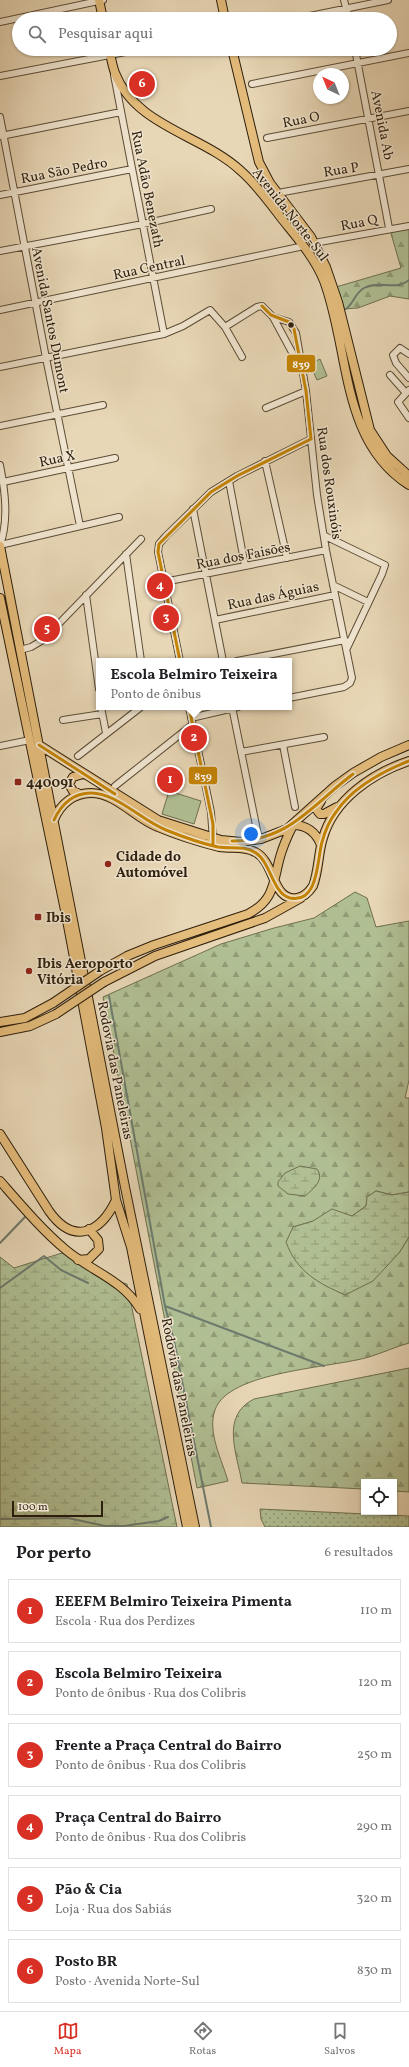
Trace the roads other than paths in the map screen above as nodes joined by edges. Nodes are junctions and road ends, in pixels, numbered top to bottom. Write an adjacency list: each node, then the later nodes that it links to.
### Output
1 (101, 0): 6 (street); 7 (main road)
2 (221, 0): 8 (main road)
3 (344, 0): 5 (street)
4 (388, 0): 5 (street)
5 (346, 9): 9 (street); 10 (street)
6 (46, 12)
7 (102, 12)
8 (224, 12)
9 (331, 12)
10 (347, 12)
11 (12, 19): 12 (street)
12 (0, 22)
13 (409, 53): 19 (street)
14 (92, 56): 22 (street)
15 (111, 56): 21 (main road, Avenida Norte-Sul)
16 (234, 56): 34 (main road, Avenida Norte-Sul)
17 (357, 56): 20 (street, Avenida Ab)
18 (395, 56): 20 (street)
19 (397, 56)
20 (359, 64): 23 (street); 27 (street, Avenida Ab)
21 (114, 71): 25 (street, Rua Adão Benezath); 42 (main road, Avenida Norte-Sul)
22 (0, 76)
23 (252, 84)
24 (409, 111): 27 (street, Rua O)
25 (121, 112): 28 (street); 30 (street, Rua Adão Benezath)
26 (0, 117): 28 (street, Avenida Santos Dumont)
27 (370, 119): 29 (street, Rua O); 32 (street, Avenida Ab)
28 (2, 136): 33 (street, Avenida Santos Dumont)
29 (267, 138)
30 (132, 169): 33 (street, Rua São Pedro); 37 (street, Rua Adão Benezath)
31 (409, 169): 32 (street, Rua P)
32 (380, 175): 34 (street, Rua P); 39 (street, Avenida Ab)
33 (14, 192): 35 (street, Rua São Pedro); 41 (street, Avenida Santos Dumont)
34 (278, 193): 40 (main road, Avenida Norte-Sul)
35 (0, 194)
36 (211, 209): 37 (street)
37 (143, 224): 41 (street); 44 (street, Rua Adão Benezath)
38 (409, 226): 39 (street, Rua Q)
39 (389, 228): 40 (street, Rua Q)
40 (314, 243): 69 (main road, Avenida Norte-Sul)
41 (24, 246): 43 (street); 45 (street, Avenida Santos Dumont)
42 (304, 246): 44 (street, Rua Central); 72 (main road, Avenida Norte-Sul)
43 (0, 251)
44 (153, 279): 45 (street, Rua Central); 49 (street, Rua Adão Benezath)
45 (36, 303): 46 (street, Rua Central); 52 (street, Avenida Santos Dumont)
46 (0, 310)
47 (272, 317): 48 (street, Rua dos Rouxinóis); 54 (street); 54 (street, Rua dos Rouxinóis)
48 (225, 327): 49 (street); 51 (street)
49 (164, 334): 52 (street)
50 (409, 354): 56 (street)
51 (242, 357)
52 (46, 358): 53 (street); 61 (street, Avenida Santos Dumont)
53 (0, 367)
54 (303, 374): 57 (street, Rua dos Rouxinóis)
55 (390, 375): 58 (street)
56 (409, 378)
57 (306, 391): 60 (street); 64 (street, Rua dos Rouxinóis)
58 (408, 392): 62 (street)
59 (103, 405): 61 (street)
60 (266, 408)
61 (57, 414): 63 (street); 68 (street, Avenida Santos Dumont)
62 (409, 418)
63 (0, 426)
64 (311, 439): 66 (street); 76 (street, Rua dos Rouxinóis)
65 (115, 458): 68 (street, Rua X)
66 (265, 461): 70 (street); 81 (street)
67 (0, 465): 71 (street)
68 (68, 468): 71 (street, Rua X); 75 (street, Avenida Santos Dumont)
69 (409, 476)
70 (229, 481): 73 (street); 82 (street)
71 (3, 482): 78 (street)
72 (409, 485)
73 (193, 509): 83 (street); 84 (street)
74 (119, 517): 75 (street)
75 (80, 526): 78 (street)
76 (325, 536): 79 (street, Rua dos Rouxinóis); 89 (street)
77 (141, 539): 80 (street)
78 (0, 545): 93 (main road, Rodovia das Paneleiras)
79 (326, 550): 81 (street, Rua dos Faisões); 85 (street, Rua dos Rouxinóis)
80 (126, 554): 86 (street); 94 (street)
81 (287, 558): 82 (street, Rua dos Faisões)
82 (245, 566): 83 (street, Rua dos Faisões)
83 (205, 575): 84 (street, Rua dos Faisões); 90 (street)
84 (164, 582): 95 (street)
85 (333, 585): 87 (street, Rua dos Rouxinóis); 89 (street)
86 (86, 595): 93 (street); 99 (street)
87 (335, 595): 90 (street, Rua das Águias); 91 (street, Rua dos Rouxinóis)
88 (0, 598): 98 (main road, Rodovia das Paneleiras)
89 (368, 602): 92 (street)
90 (215, 620): 96 (street)
91 (345, 640): 92 (street, Rua dos Rouxinóis); 97 (street)
92 (347, 648): 100 (street, Rua dos Rouxinóis)
93 (20, 650): 98 (main road, Rodovia das Paneleiras)
94 (141, 658)
95 (179, 658)
96 (222, 658)
97 (252, 658)
98 (18, 660): 112 (main road, Rodovia das Paneleiras); 113 (main road, Rodovia das Paneleiras)
99 (96, 667)
100 (292, 697)
101 (102, 710): 106 (street)
102 (137, 710): 110 (street)
103 (190, 710): 107 (street)
104 (222, 710): 107 (street)
105 (234, 710): 117 (street)
106 (102, 714): 108 (street); 110 (street)
107 (191, 718): 109 (street)
108 (63, 720)
109 (192, 725): 121 (street); 129 (street)
110 (106, 734): 118 (street)
111 (324, 737): 114 (street)
112 (30, 740): 116 (street); 137 (main road, Rodovia das Paneleiras)
113 (39, 745): 120 (main road); 126 (main road, Rodovia das Paneleiras)
114 (283, 745): 117 (street); 125 (street)
115 (409, 745): 122 (main road)
116 (0, 746)
117 (241, 752): 128 (street)
118 (78, 756)
119 (409, 761): 124 (main road)
120 (83, 774): 123 (main road); 129 (main road)
121 (115, 786)
122 (335, 786): 124 (main road); 127 (main road)
123 (80, 794): 126 (main road); 129 (main road)
124 (345, 800): 130 (main road)
125 (295, 807)
126 (54, 820): 142 (main road, Rodovia das Paneleiras)
127 (293, 825): 128 (main road); 130 (main road); 131 (main road)
128 (259, 840): 129 (main road)
129 (213, 841): 131 (main road)
130 (321, 845): 132 (main road)
131 (275, 880): 132 (main road); 133 (main road, bridge)
132 (305, 895): 134 (main road, bridge)
133 (0, 1022)
134 (0, 1032)
135 (0, 1134): 138 (main road)
136 (0, 1181): 139 (main road)
137 (116, 1200): 138 (main road); 140 (main road, Rodovia das Paneleiras)
138 (89, 1229): 139 (main road)
139 (78, 1260): 140 (main road)
140 (142, 1312): 141 (main road, Rodovia das Paneleiras)
141 (187, 1527)
142 (195, 1527)

